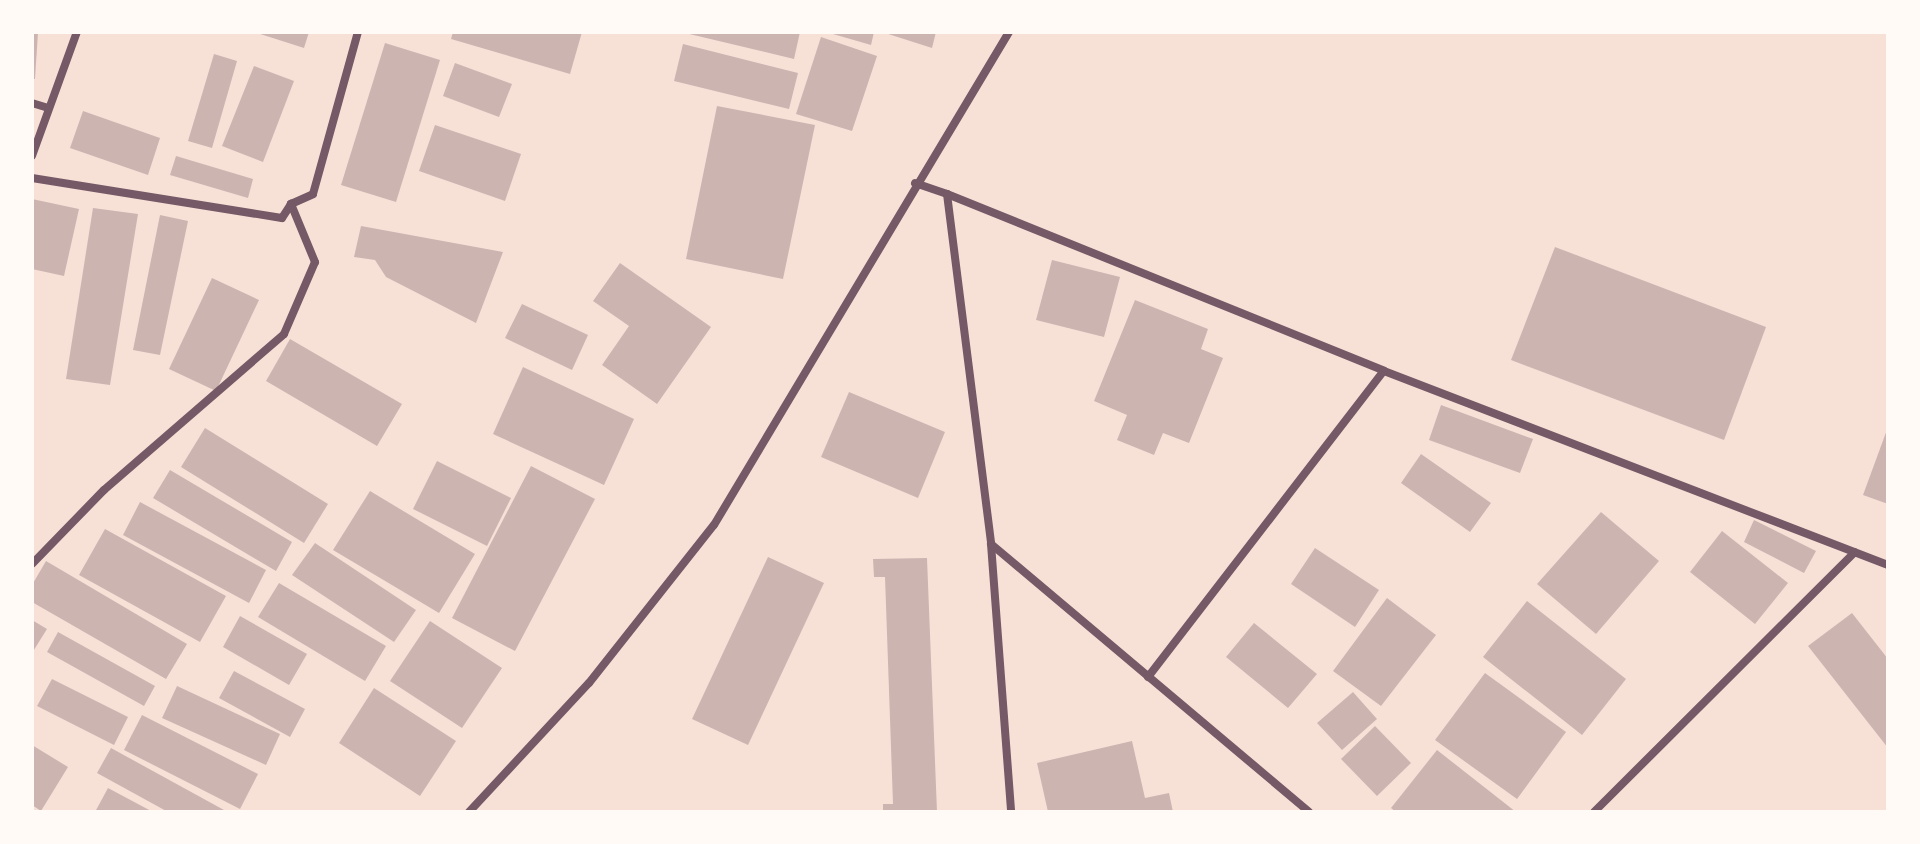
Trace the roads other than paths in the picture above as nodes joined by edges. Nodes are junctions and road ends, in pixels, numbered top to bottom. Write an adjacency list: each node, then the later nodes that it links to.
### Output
1 (77, 32): 5 (street)
2 (358, 32): 10 (street)
3 (1009, 32): 8 (street)
4 (32, 103): 5 (street)
5 (48, 108): 6 (street)
6 (32, 156)
7 (32, 178): 10 (street)
8 (915, 183): 9 (street); 17 (street)
9 (947, 194): 11 (street); 12 (street)
10 (291, 204): 14 (street)
11 (1384, 371): 13 (street); 16 (street)
12 (991, 544): 16 (street); 18 (street)
13 (1855, 552): 15 (street); 20 (street)
14 (32, 564)
15 (1888, 565)
16 (1148, 677): 19 (street)
17 (469, 812)
18 (1011, 812)
19 (1309, 812)
20 (1594, 812)

